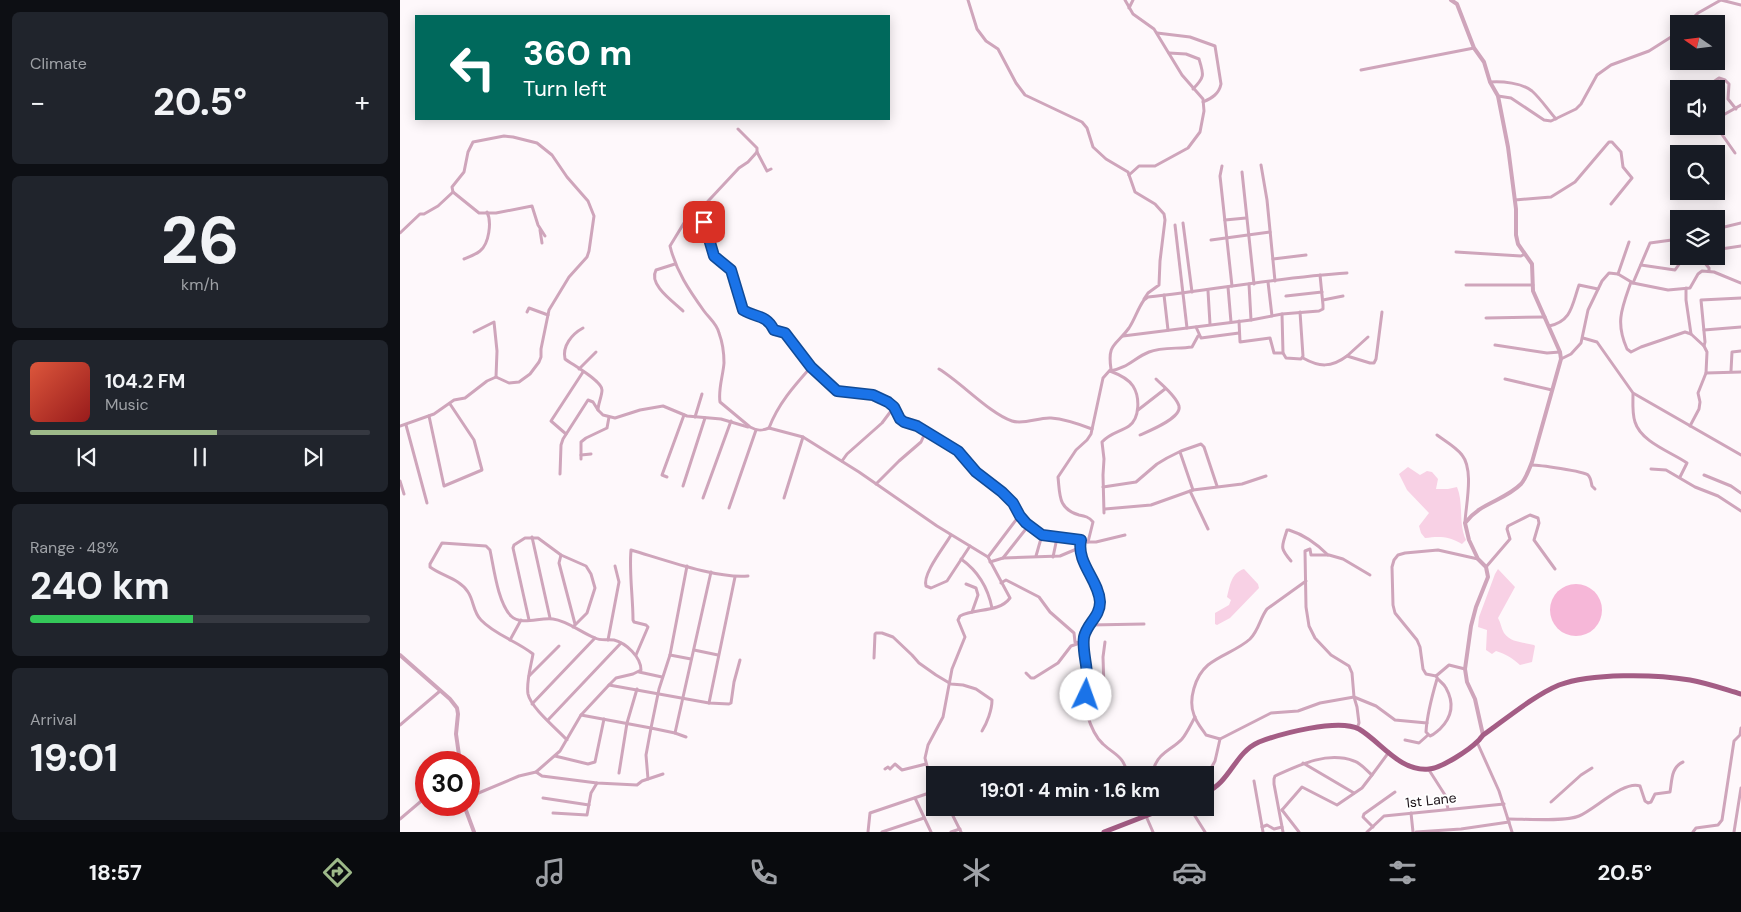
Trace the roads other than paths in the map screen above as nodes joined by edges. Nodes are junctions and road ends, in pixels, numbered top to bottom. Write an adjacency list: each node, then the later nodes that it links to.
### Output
1 (968, 0): 30 (street)
2 (1125, 0): 6 (street)
3 (1133, 0): 6 (street)
4 (1451, 0): 10 (street)
5 (1741, 5): 7 (street)
6 (1129, 8): 8 (street)
7 (1696, 15)
8 (1157, 33): 11 (street); 17 (street)
9 (1670, 38): 21 (street)
10 (1474, 48): 12 (street); 14 (street)
11 (1169, 52): 15 (street); 15 (street)
12 (1361, 70)
13 (1725, 80): 19 (street)
14 (1490, 82): 16 (street); 21 (street)
15 (1193, 89): 17 (street)
16 (1498, 96): 21 (street); 32 (street)
17 (1203, 102): 30 (street)
18 (1741, 105): 19 (street)
19 (1736, 109): 20 (street)
20 (1725, 114)
21 (1556, 119)
22 (738, 130): 24 (street)
23 (1722, 135): 25 (street)
24 (757, 152): 28 (street); 35 (street)
25 (1735, 153)
26 (1261, 165): 43 (street)
27 (1222, 166): 37 (street)
28 (771, 168)
29 (1242, 172): 36 (street)
30 (1130, 175): 87 (street)
31 (453, 192): 34 (street); 44 (street); 94 (street)
32 (1515, 200): 33 (street); 55 (street)
33 (1611, 204)
34 (487, 212): 42 (street); 57 (street)
35 (697, 213): 59 (street); 125 (street)
36 (1246, 218): 37 (street); 45 (street)
37 (1224, 220): 47 (street)
38 (1183, 224): 80 (street)
39 (1741, 224): 41 (street)
40 (1174, 225): 82 (street)
41 (1725, 227)
42 (540, 230): 46 (street); 51 (street)
43 (1270, 232): 45 (street); 58 (street)
44 (400, 233)
45 (1248, 235): 47 (street); 72 (street)
46 (546, 236)
47 (1227, 238): 48 (street); 75 (street)
48 (1211, 240)
49 (1670, 240): 60 (street)
50 (1629, 242): 65 (street)
51 (542, 243)
52 (1741, 246): 53 (street)
53 (1725, 248)
54 (1456, 252): 55 (street)
55 (1525, 254): 74 (street)
56 (1306, 255): 58 (street)
57 (464, 259)
58 (1273, 259): 67 (street)
59 (674, 264): 89 (street); 153 (street)
60 (1641, 265): 61 (street); 70 (street)
61 (1678, 265)
62 (1706, 265): 63 (street)
63 (1709, 271): 68 (street); 77 (street)
64 (1347, 273): 66 (street)
65 (1618, 274): 70 (street); 78 (street)
66 (1320, 275): 67 (street); 81 (street)
67 (1275, 281): 69 (street)
68 (1740, 281)
69 (1268, 282): 72 (street); 95 (street)
70 (1632, 283): 77 (street); 111 (street)
71 (1248, 284): 72 (street); 75 (street); 98 (street)
72 (1254, 284)
73 (1466, 285): 74 (street)
74 (1534, 285): 96 (street)
75 (1232, 286): 76 (street)
76 (1228, 287): 79 (street); 100 (street)
77 (1686, 288): 111 (street)
78 (1598, 289): 102 (street); 115 (street)
79 (1208, 291): 80 (street); 101 (street)
80 (1192, 292): 82 (street)
81 (1322, 292): 84 (street); 88 (street)
82 (1183, 293): 83 (street); 106 (street)
83 (1164, 296): 87 (street); 107 (street)
84 (1286, 296)
85 (1343, 296): 88 (street)
86 (1741, 298): 108 (street)
87 (1144, 300): 112 (street)
88 (1323, 300): 91 (street)
89 (683, 311)
90 (527, 312): 94 (street)
91 (1300, 312): 93 (street); 123 (street)
92 (1382, 312): 122 (street)
93 (1282, 314): 95 (street); 121 (street)
94 (548, 315): 133 (street)
95 (1272, 316): 98 (street)
96 (1545, 317): 97 (street); 102 (street)
97 (1486, 318)
98 (1251, 320): 99 (street)
99 (1239, 321): 100 (street); 110 (street)
100 (1231, 322): 101 (street)
101 (1210, 324): 103 (street)
102 (1549, 326): 120 (street)
103 (1196, 327): 106 (street); 113 (street)
104 (1741, 327): 108 (street)
105 (583, 328): 126 (street)
106 (1187, 328): 107 (street)
107 (1168, 330): 112 (street)
108 (1704, 330): 117 (street)
109 (474, 332): 133 (street)
110 (1239, 333): 113 (street); 121 (street)
111 (1691, 334): 117 (street)
112 (1121, 336): 128 (street)
113 (1198, 336): 128 (street)
114 (1368, 337): 122 (street)
115 (1583, 338): 124 (street); 138 (street)
116 (1495, 346): 120 (street)
117 (1704, 346): 132 (street)
118 (1741, 351): 129 (street)
119 (596, 352): 126 (street)
120 (1560, 352): 124 (street)
121 (1283, 353): 123 (street)
122 (1347, 356): 123 (street)
123 (1303, 358)
124 (1561, 359): 137 (street)
125 (811, 367): 141 (street); 154 (street)
126 (579, 369): 130 (street)
127 (939, 369): 155 (street)
128 (1110, 371): 143 (street); 155 (street)
129 (1730, 371): 131 (street); 132 (street)
130 (583, 372): 142 (street); 158 (street)
131 (1741, 372)
132 (1706, 373): 152 (street)
133 (496, 378): 140 (street)
134 (1156, 379): 136 (street)
135 (1505, 379): 137 (street)
136 (1165, 389): 143 (street); 160 (street)
137 (1552, 390): 166 (street)
138 (1632, 393): 152 (street); 172 (street)
139 (702, 394): 147 (street)
140 (450, 404): 145 (street); 145 (street)
141 (894, 407): 157 (street); 165 (street)
142 (598, 410): 146 (street); 158 (street)
143 (1138, 410): 177 (street)
144 (684, 415): 146 (street); 147 (street); 171 (street)
145 (429, 416): 150 (street)
146 (609, 417): 163 (street)
147 (695, 417): 148 (street)
148 (705, 418): 149 (street); 175 (street)
149 (731, 421): 153 (street); 182 (street)
150 (406, 425): 151 (street); 184 (street)
151 (400, 426)
152 (1690, 426): 164 (street)
153 (750, 427): 156 (street)
154 (769, 428): 156 (street); 161 (street)
155 (1092, 429): 197 (street)
156 (756, 430): 185 (street)
157 (926, 431): 174 (street); 187 (street)
158 (566, 434): 168 (street)
159 (1437, 435): 188 (street)
160 (1140, 436)
161 (803, 437): 165 (street); 183 (street)
162 (1180, 452): 176 (street); 177 (street); 179 (street)
163 (590, 454)
164 (1741, 455)
165 (842, 462): 174 (street)
166 (1531, 465): 178 (street); 188 (street)
167 (1651, 469): 172 (street)
168 (560, 474)
169 (1704, 475): 180 (street)
170 (1266, 476): 176 (street)
171 (667, 477)
172 (1680, 477): 186 (street)
173 (400, 481): 181 (street)
174 (876, 484): 191 (street)
175 (683, 486)
176 (1217, 486): 179 (street)
177 (1103, 487): 179 (street)
178 (1595, 489)
179 (1191, 491): 190 (street)
180 (1741, 493)
181 (404, 494)
182 (703, 498)
183 (784, 498)
184 (427, 503)
185 (729, 508)
186 (1741, 511)
187 (1020, 516): 189 (street); 203 (street)
188 (1465, 523): 207 (street)
189 (1029, 525): 192 (street); 205 (street)
190 (1208, 529)
191 (952, 535): 198 (street); 206 (street)
192 (1042, 535): 195 (street); 202 (street)
193 (1125, 535): 197 (street)
194 (532, 537): 200 (street); 223 (street); 225 (street)
195 (1057, 538): 196 (street); 204 (street)
196 (1081, 540): 197 (street); 199 (street)
197 (1088, 542)
198 (970, 546): 203 (street); 206 (street)
199 (1079, 548): 204 (street); 228 (street)
200 (561, 555): 227 (street); 227 (street)
201 (1329, 555): 208 (street); 215 (street); 218 (street)
202 (1036, 556): 204 (street); 205 (street)
203 (988, 557): 209 (street)
204 (1053, 557)
205 (1003, 558): 209 (street)
206 (961, 559): 221 (street)
207 (1478, 559): 212 (street); 250 (street)
208 (1291, 561)
209 (990, 562): 219 (street)
210 (615, 566): 231 (street)
211 (687, 566): 214 (street); 239 (street); 241 (street)
212 (1486, 567): 213 (street); 245 (street)
213 (1555, 568)
214 (711, 572): 217 (street); 237 (street)
215 (1370, 575)
216 (748, 576): 217 (street)
217 (735, 578): 240 (street)
218 (1306, 582): 258 (street); 263 (street)
219 (1001, 583): 221 (street); 235 (street)
220 (966, 584): 222 (street)
221 (992, 608): 222 (street)
222 (972, 612): 251 (street)
223 (550, 618): 225 (street); 227 (street)
224 (521, 620): 225 (street); 230 (street); 230 (street)
225 (529, 620)
226 (1144, 624): 228 (street)
227 (574, 625): 229 (street)
228 (1090, 625): 234 (street)
229 (595, 638): 231 (street); 261 (street)
230 (510, 640): 248 (street)
231 (608, 640): 233 (street)
232 (1106, 642): 254 (street)
233 (621, 643): 241 (street); 265 (street)
234 (1084, 643): 235 (street); 254 (street)
235 (1078, 644): 247 (street)
236 (559, 646): 248 (street)
237 (694, 650): 240 (street); 243 (street)
238 (400, 655): 255 (street)
239 (670, 655): 243 (street); 249 (street)
240 (718, 655): 260 (street)
241 (636, 656): 246 (street)
242 (874, 658): 251 (street)
243 (692, 659): 259 (street)
244 (740, 660): 260 (street)
245 (1464, 669): 250 (street); 274 (street)
246 (638, 672): 249 (street); 252 (street)
247 (1026, 673)
248 (529, 676): 261 (street)
249 (662, 676): 256 (street)
250 (1436, 677): 267 (street); 275 (street)
251 (949, 682): 272 (street); 286 (street)
252 (609, 684): 253 (street); 262 (street)
253 (636, 690): 256 (street); 266 (street)
254 (1086, 690): 287 (street)
255 (440, 691): 268 (street); 281 (street)
256 (658, 694): 259 (street); 269 (street)
257 (1741, 694): 274 (main road)
258 (1354, 697): 267 (street); 270 (street); 277 (street)
259 (682, 699): 260 (street); 273 (street)
260 (709, 703)
261 (532, 704): 265 (street)
262 (581, 715): 264 (street); 278 (street)
263 (1195, 717): 277 (street); 288 (street)
264 (604, 719): 266 (street); 283 (street)
265 (548, 720): 278 (street)
266 (627, 723): 269 (street); 294 (street)
267 (1427, 724): 275 (street)
268 (400, 725)
269 (651, 728): 273 (street); 297 (street)
270 (1358, 728): 282 (main road); 300 (main road)
271 (1741, 728): 341 (street)
272 (982, 731)
273 (675, 733): 276 (street)
274 (1483, 734): 280 (main road)
275 (1428, 735): 279 (street)
276 (686, 737)
277 (1220, 739): 289 (street)
278 (567, 740): 283 (street)
279 (1405, 740)
280 (1477, 742): 292 (main road); 309 (street)
281 (458, 751)
282 (1389, 752): 292 (main road); 296 (street)
283 (554, 756): 293 (street)
284 (1683, 762): 323 (street)
285 (1303, 763): 296 (street); 304 (street); 313 (street)
286 (926, 764): 291 (street)
287 (1125, 766)
288 (1155, 766)
289 (1212, 766)
290 (1592, 768): 308 (street)
291 (885, 769)
292 (1429, 769): 312 (street)
293 (536, 772): 299 (street); 302 (street)
294 (620, 773)
295 (663, 774): 297 (street)
296 (1372, 775): 304 (street)
297 (648, 779): 299 (street)
298 (1254, 781): 324 (street)
299 (597, 783): 310 (street)
300 (1214, 787)
301 (1741, 788): 342 (street)
302 (480, 792)
303 (1395, 792): 325 (street)
304 (1354, 793): 313 (street)
305 (926, 794): 307 (street)
306 (543, 798): 310 (street)
307 (915, 798): 321 (street); 329 (street)
308 (1551, 802)
309 (1504, 804): 312 (street, 1st Lane); 323 (street)
310 (589, 805): 314 (street)
311 (415, 806): 322 (street)
312 (1448, 809): 315 (street, 1st Lane)
313 (1281, 810): 327 (street); 337 (street)
314 (553, 813)
315 (1411, 813): 325 (street, 1st Lane); 339 (street)
316 (468, 816): 328 (street)
317 (952, 816): 326 (street)
318 (1144, 816): 333 (main road)
319 (1147, 816): 334 (street)
320 (1195, 816): 335 (street)
321 (924, 818): 330 (street); 331 (street)
322 (400, 819)
323 (1509, 820): 339 (street); 340 (street)
324 (1262, 827): 327 (street); 336 (street)
325 (1373, 827): 338 (street, 1st Lane)
326 (960, 830): 332 (street)
327 (1283, 830)
328 (474, 832)
329 (868, 832)
330 (882, 832)
331 (931, 832)
332 (951, 832)
333 (1104, 832)
334 (1152, 832)
335 (1205, 832)
336 (1263, 832)
337 (1299, 832)
338 (1368, 832)
339 (1415, 832)
340 (1512, 832)
341 (1693, 832)
342 (1734, 832)

